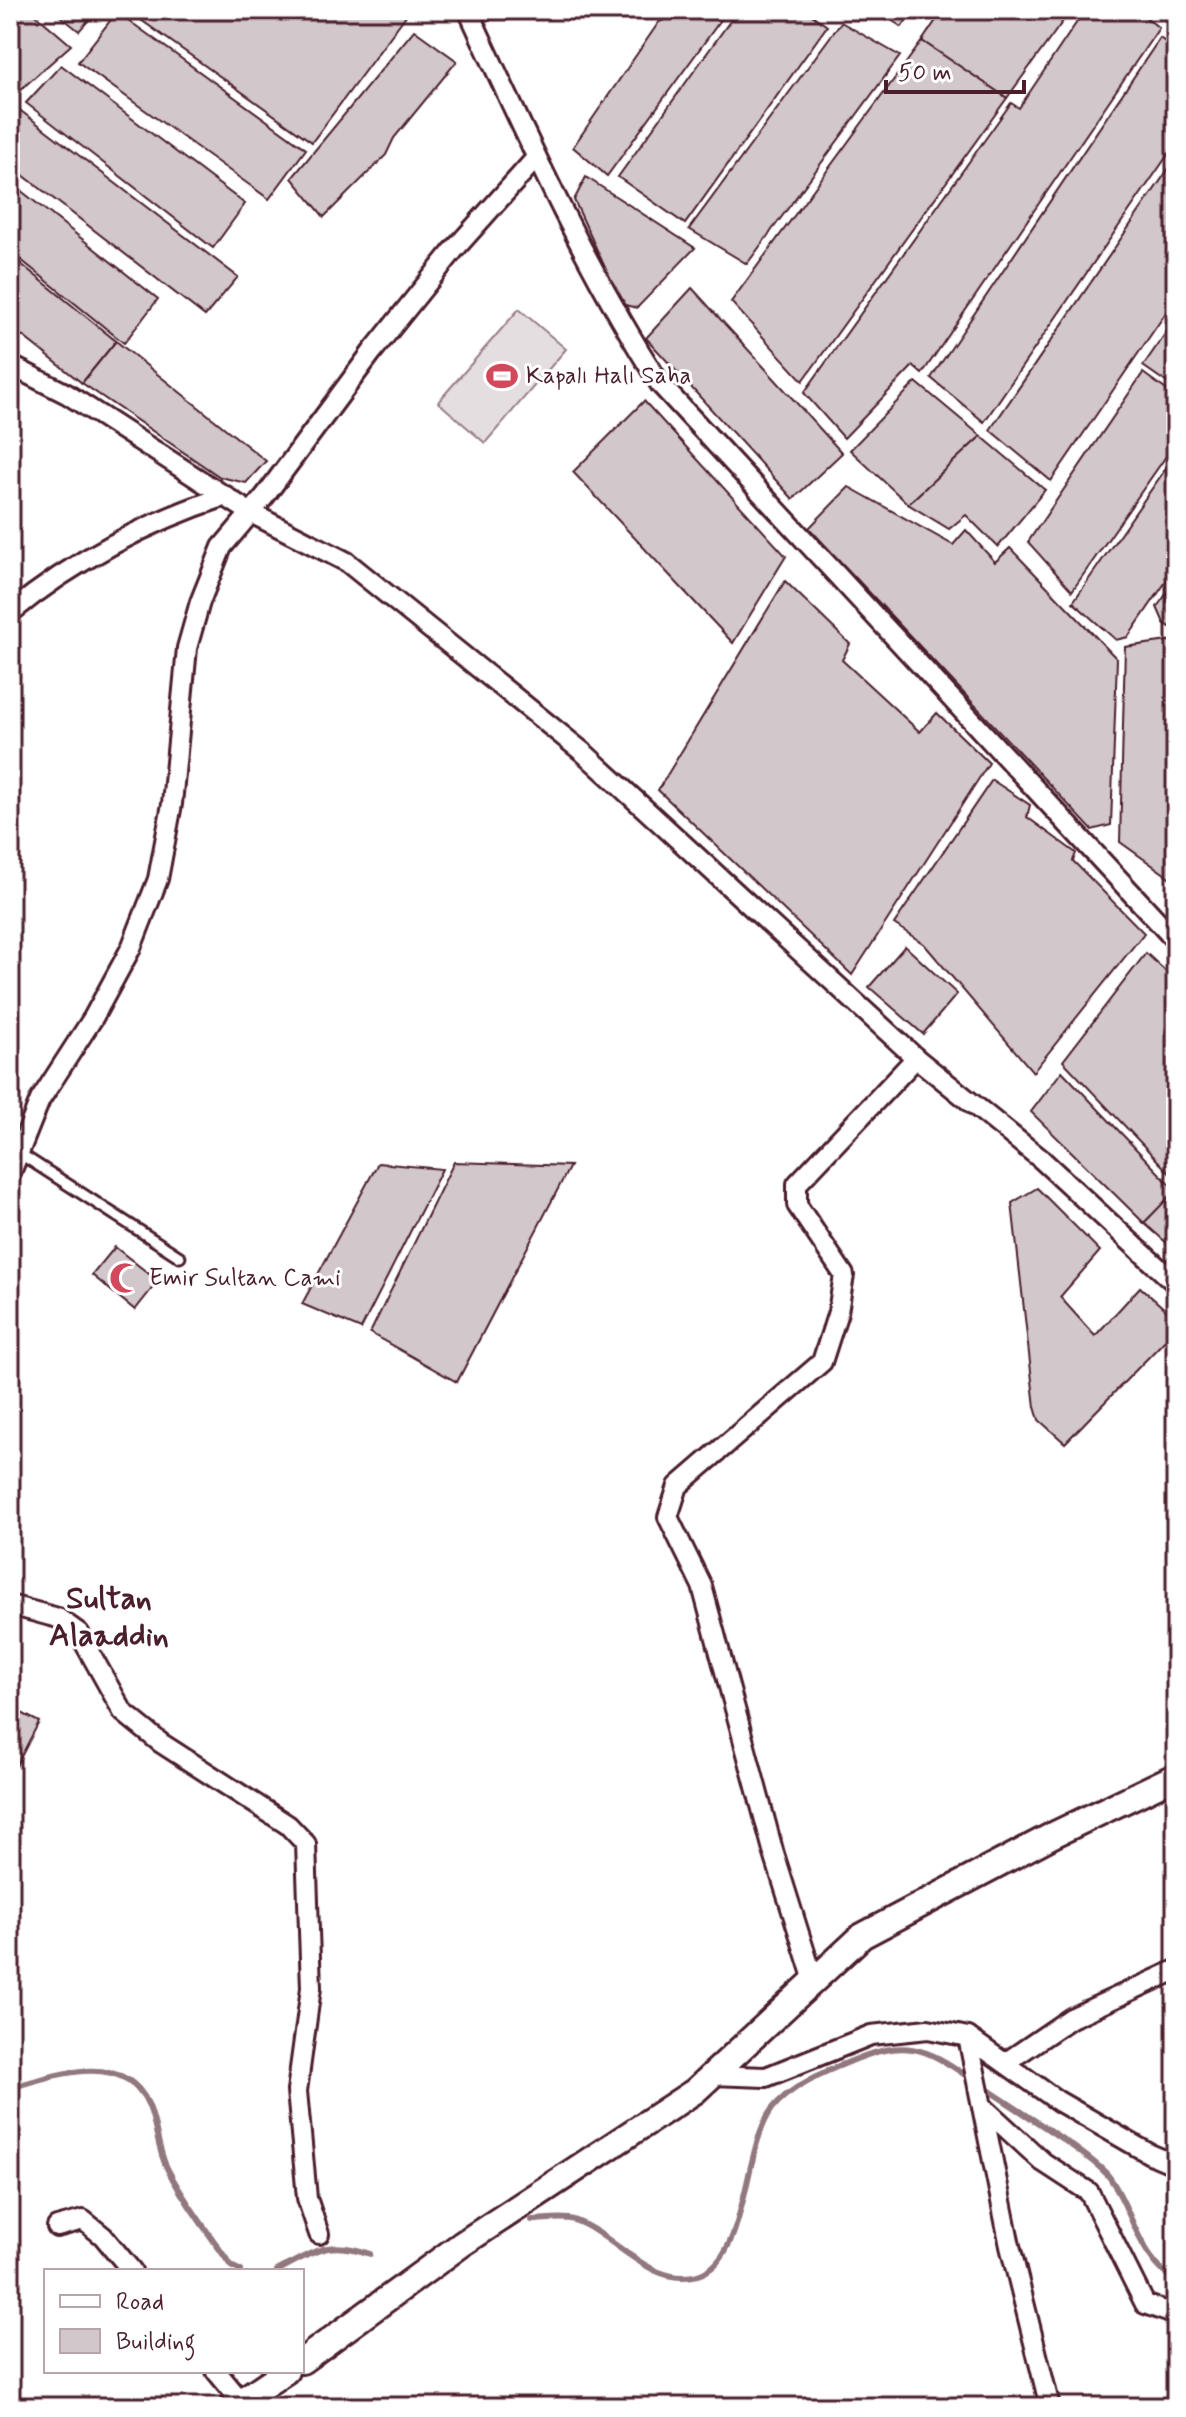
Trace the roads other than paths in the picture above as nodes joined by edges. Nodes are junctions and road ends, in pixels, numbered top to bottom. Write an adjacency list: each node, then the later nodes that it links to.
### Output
1 (468, 10): 2 (street)
2 (536, 158): 5 (street); 7 (street)
3 (10, 365): 4 (street)
4 (226, 496): 5 (street); 6 (street)
5 (251, 513): 8 (street); 9 (street)
6 (10, 613)
7 (1176, 941)
8 (916, 1058): 12 (street); 16 (street)
9 (19, 1153): 10 (street); 11 (lane)
10 (10, 1175)
11 (180, 1257)
12 (1176, 1284)
13 (10, 1605): 24 (street)
14 (1176, 1776): 16 (street)
15 (1167, 1974): 17 (street); 19 (street)
16 (814, 1981): 20 (street)
17 (1176, 1991)
18 (968, 2037): 19 (street); 20 (street); 21 (street)
19 (1005, 2063): 22 (street)
20 (712, 2075): 27 (street)
21 (982, 2106): 26 (street); 31 (street)
22 (1176, 2165)
23 (57, 2227): 25 (street)
24 (319, 2234)
25 (130, 2269)
26 (1176, 2315)
27 (304, 2360)
28 (217, 2373): 30 (street)
29 (283, 2373): 30 (street)
30 (236, 2404)
31 (1050, 2407)

